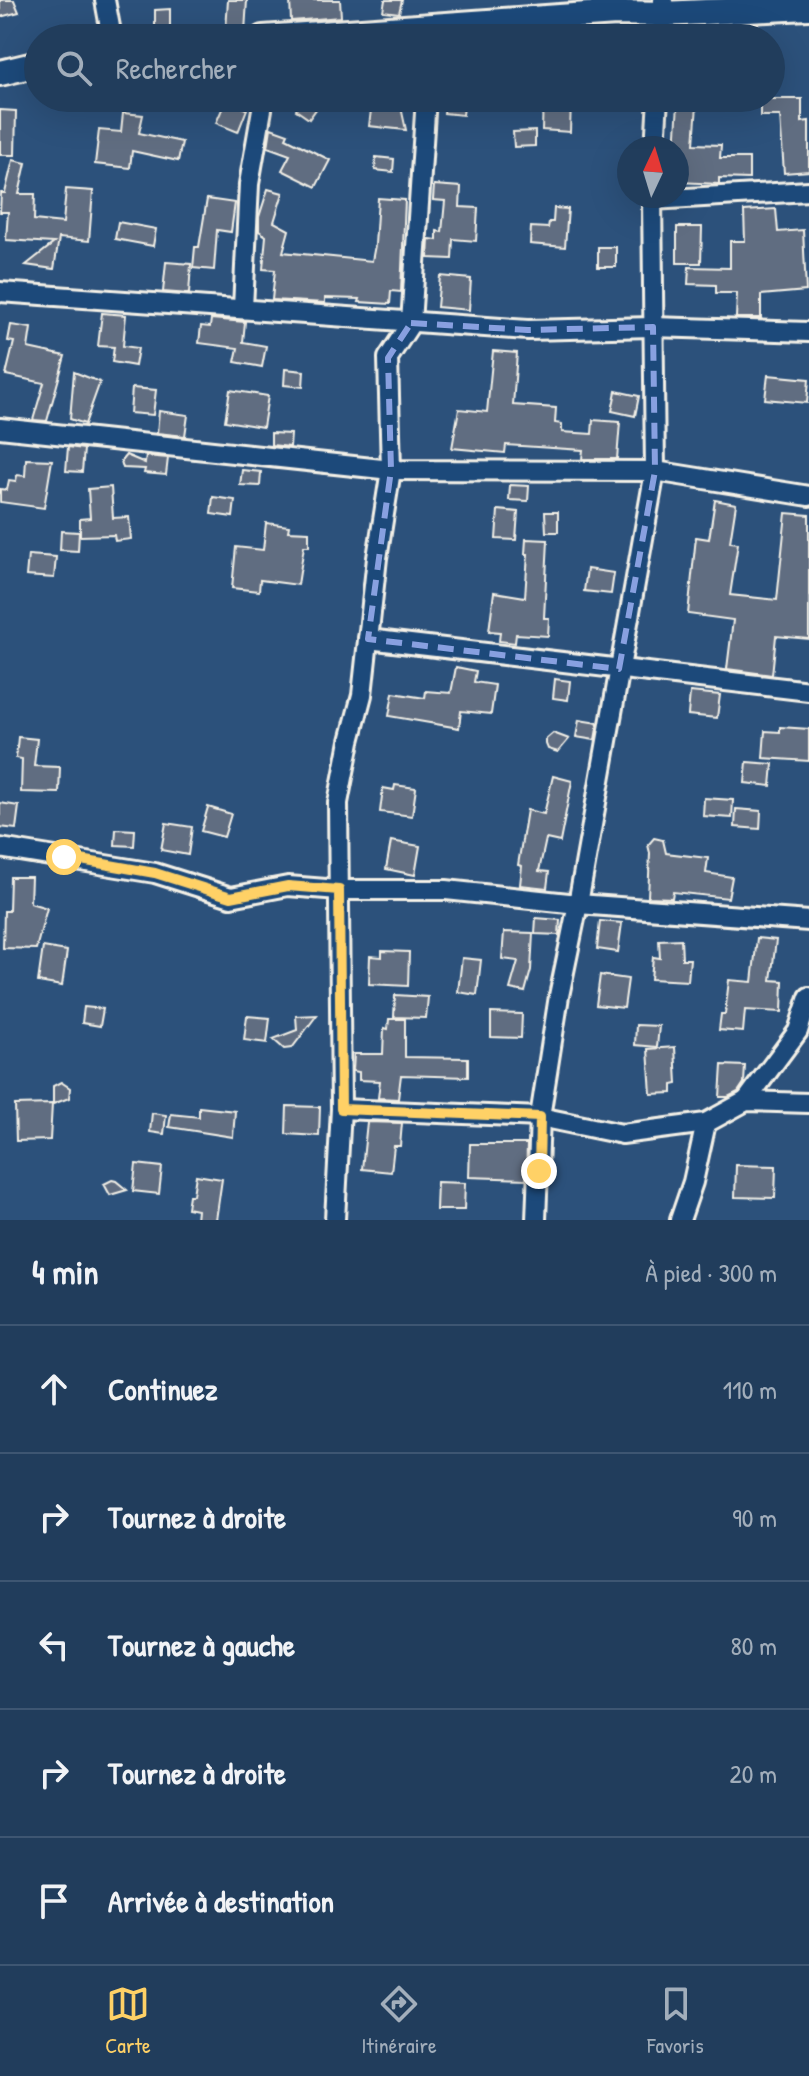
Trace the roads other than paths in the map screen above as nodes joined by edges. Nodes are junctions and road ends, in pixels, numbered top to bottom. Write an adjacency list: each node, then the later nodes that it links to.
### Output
1 (105, 0): 4 (street)
2 (809, 7): 3 (street)
3 (663, 17): 5 (street)
4 (109, 24)
5 (509, 24)
6 (24, 67): 7 (street)
7 (0, 73)
8 (262, 112): 16 (street)
9 (425, 112): 17 (street)
10 (657, 112): 11 (street)
11 (656, 136)
12 (809, 191): 13 (street)
13 (689, 196)
14 (652, 208): 18 (street)
15 (0, 292): 16 (street)
16 (243, 308): 17 (street)
17 (411, 323): 18 (street); 21 (street)
18 (653, 327): 19 (street); 22 (street)
19 (809, 332)
20 (0, 428): 21 (street)
21 (391, 470): 22 (street); 24 (street)
22 (655, 471): 23 (street); 25 (street)
23 (809, 496)
24 (368, 639): 25 (street); 28 (street)
25 (619, 669): 26 (street); 29 (street)
26 (809, 691)
27 (0, 848): 28 (street)
28 (339, 890): 29 (street); 34 (street)
29 (578, 904): 30 (street); 35 (street)
30 (809, 921)
31 (809, 997): 32 (street)
32 (746, 1101): 33 (street); 36 (street)
33 (809, 1103)
34 (341, 1109): 35 (street); 37 (street)
35 (540, 1117): 36 (street); 38 (street)
36 (706, 1123): 39 (street)
37 (335, 1219)
38 (536, 1220)
39 (680, 1220)

